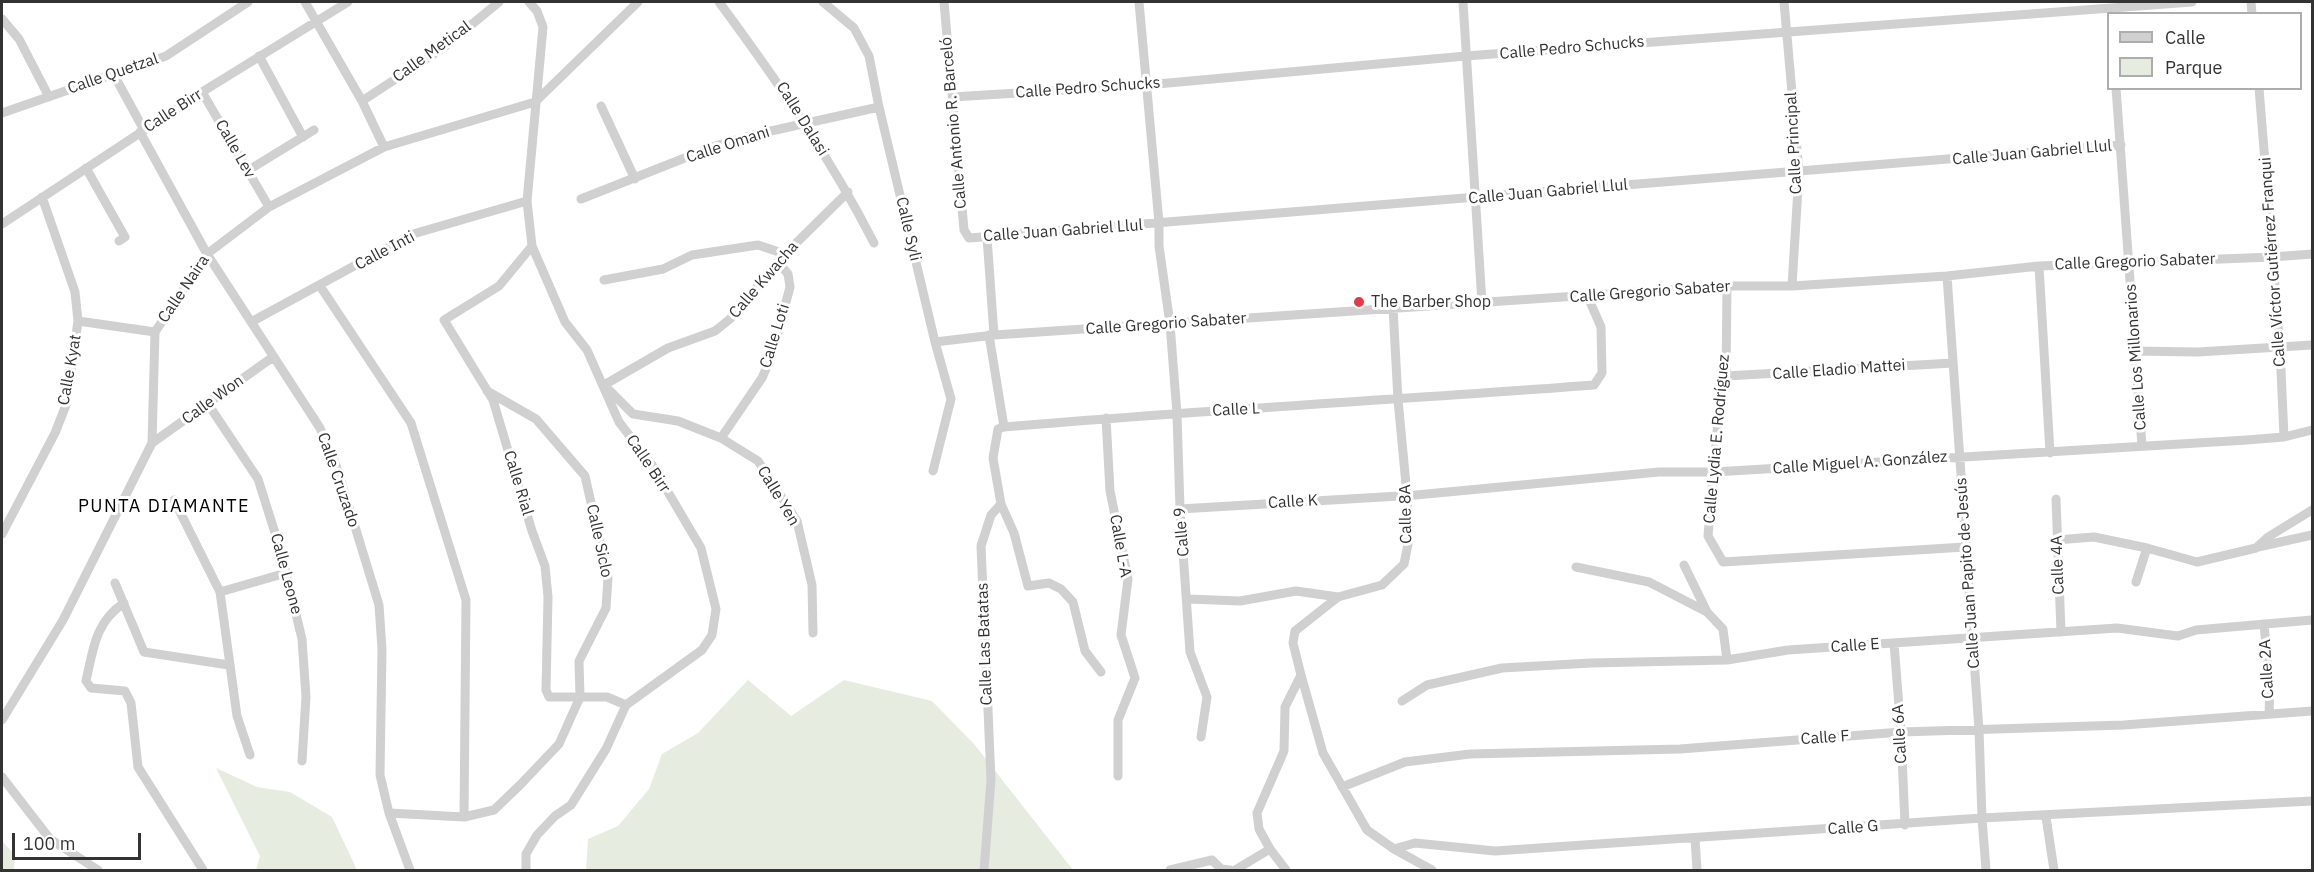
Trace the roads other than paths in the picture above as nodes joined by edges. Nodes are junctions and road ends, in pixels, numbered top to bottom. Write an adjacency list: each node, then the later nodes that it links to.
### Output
1 (248, 2): 20 (street, Calle Quetzal)
2 (305, 2): 16 (street)
3 (348, 2): 16 (street, Calle Birr)
4 (499, 2): 27 (street, Calle Metical)
5 (529, 2): 28 (street, Calle Birr)
6 (638, 2): 28 (street, Calle Naira)
7 (719, 2): 32 (street, Calle Dalasi)
8 (823, 2): 30 (street, Calle Syli)
9 (944, 2): 26 (street, Calle Antonio R. Barceló)
10 (1139, 2): 21 (street, Calle 9)
11 (1463, 2): 19 (street)
12 (1784, 2): 17 (street, Calle Principal)
13 (2192, 2): 14 (street, Calle Pedro Schucks)
14 (2110, 8): 17 (street, Calle Pedro Schucks)
15 (2, 19): 25 (street)
16 (317, 20): 18 (street, Calle Birr); 27 (street)
17 (1786, 31): 19 (street, Calle Pedro Schucks); 40 (street, Calle Principal)
18 (259, 56): 24 (street, Calle Birr); 35 (street)
19 (1466, 56): 21 (street, Calle Pedro Schucks); 44 (street)
20 (114, 75): 25 (street, Calle Quetzal); 34 (street, Calle Cruzado)
21 (1146, 85): 26 (street, Calle Pedro Schucks); 48 (street, Calle 9)
22 (2116, 90): 36 (street, Calle Los Millonarios)
23 (2259, 90): 58 (street, Calle Víctor Gutiérrez Franqui)
24 (202, 92): 34 (street, Calle Birr); 39 (street, Calle Lev)
25 (49, 97): 31 (street, Calle Quetzal)
26 (953, 97): 50 (street, Calle Antonio R. Barceló)
27 (362, 101): 37 (street)
28 (535, 102): 37 (street, Calle Naira); 46 (street, Calle Birr)
29 (601, 106): 41 (street)
30 (879, 107): 32 (street, Calle Omani); 75 (street, Calle Syli)
31 (2, 112)
32 (803, 123): 41 (street, Calle Omani); 42 (street, Calle Dalasi)
33 (315, 130): 35 (street)
34 (142, 131): 38 (street, Calle Birr); 55 (street, Calle Cruzado)
35 (303, 137): 39 (street)
36 (2121, 145): 40 (street, Calle Juan Gabriel Llul); 59 (street, Calle Los Millonarios)
37 (384, 147): 47 (street, Calle Naira)
38 (86, 168): 43 (street, Calle Birr); 52 (street)
39 (247, 171): 47 (street, Calle Lev)
40 (1799, 172): 44 (street, Calle Juan Gabriel Llul); 66 (street, Calle Principal)
41 (635, 179): 45 (street, Calle Omani)
42 (848, 192): 53 (street, Calle Dalasi); 56 (street, Calle Kwacha)
43 (42, 197): 49 (street, Calle Birr); 70 (street, Calle Kyat)
44 (1477, 198): 48 (street, Calle Juan Gabriel Llul); 68 (street)
45 (581, 199)
46 (527, 201): 54 (street, Calle Birr); 64 (street, Calle Inti)
47 (269, 207): 55 (street, Calle Naira)
48 (1159, 223): 51 (street, Calle Juan Gabriel Llul); 72 (street, Calle 9)
49 (2, 224)
50 (974, 237): 51 (street, Calle Juan Gabriel Llul)
51 (987, 237): 74 (street)
52 (119, 241)
53 (874, 243)
54 (532, 246): 82 (street, Calle Birr); 83 (street, Calle Rial)
55 (207, 254): 71 (street, Calle Cruzado); 73 (street, Calle Naira)
56 (785, 254): 60 (street, Calle Kwacha); 63 (street)
57 (2313, 254): 58 (street, Calle Gregorio Sabater)
58 (2273, 257): 59 (street, Calle Gregorio Sabater); 77 (street, Calle Víctor Gutiérrez Franqui)
59 (2130, 261): 61 (street, Calle Gregorio Sabater); 78 (street, Calle Los Millonarios)
60 (778, 262): 82 (street, Calle Kwacha); 91 (street, Calle Loti)
61 (2039, 266): 62 (street, Calle Gregorio Sabater); 94 (street)
62 (1947, 276): 66 (street, Calle Gregorio Sabater); 80 (street, Calle Juan Papito de Jesús)
63 (604, 280)
64 (320, 286): 71 (street, Calle Inti); 146 (street)
65 (1727, 286): 66 (street, Calle Gregorio Sabater); 67 (street, Calle Gregorio Sabater); 81 (street, Calle Lydia E. Rodríguez)
66 (1792, 286)
67 (1587, 295): 68 (street, Calle Gregorio Sabater); 84 (street, Calle L)
68 (1482, 303): 69 (street, Calle Gregorio Sabater)
69 (1393, 308): 72 (street, Calle Gregorio Sabater); 84 (street, Calle 8A)
70 (78, 321): 73 (street); 104 (street, Calle Kyat)
71 (250, 322): 79 (street, Calle Cruzado)
72 (1170, 324): 74 (street, Calle Gregorio Sabater); 86 (street, Calle 9)
73 (155, 332): 92 (street, Calle Naira)
74 (991, 335): 75 (street, Calle Gregorio Sabater); 88 (street)
75 (935, 342): 96 (street, Calle Syli)
76 (2313, 345): 77 (street)
77 (2280, 348): 78 (street); 90 (street, Calle Víctor Gutiérrez Franqui)
78 (2135, 351): 93 (street, Calle Los Millonarios)
79 (273, 357): 85 (street, Calle Won); 145 (street, Calle Cruzado)
80 (1953, 363): 81 (street, Calle Eladio Mattei); 95 (street, Calle Juan Papito de Jesús)
81 (1726, 376): 97 (street, Calle Lydia E. Rodríguez)
82 (604, 385): 91 (street, Calle Yen); 132 (street, Calle Birr)
83 (488, 391): 130 (street, Calle Rial); 130 (street, Calle Siclo)
84 (1398, 400): 86 (street, Calle L); 98 (street, Calle 8A)
85 (208, 404): 92 (street, Calle Won); 112 (street, Calle Leone)
86 (1177, 414): 87 (street, Calle L); 102 (street, Calle 9)
87 (1106, 418): 88 (street, Calle L); 141 (street, Calle L-A)
88 (1004, 427): 101 (street)
89 (2313, 430): 90 (street, Calle Miguel A. González)
90 (2284, 436): 93 (street, Calle Miguel A. González)
91 (721, 438): 123 (street, Calle Yen)
92 (153, 443): 135 (street, Calle Naira)
93 (2142, 446): 94 (street, Calle Miguel A. González)
94 (2050, 453): 95 (street, Calle Miguel A. González)
95 (1960, 457): 97 (street, Calle Miguel A. González); 107 (street, Calle Juan Papito de Jesús)
96 (933, 471)
97 (1714, 472): 98 (street, Calle Miguel A. González); 107 (street, Calle Lydia E. Rodríguez)
98 (1407, 495): 102 (street, Calle K); 116 (street, Calle 8A)
99 (2056, 499): 106 (street, Calle 4A)
100 (174, 500): 115 (street)
101 (1001, 504): 128 (street); 157 (street, Calle Las Batatas)
102 (1180, 508): 117 (street, Calle 9)
103 (2313, 510): 109 (street)
104 (2, 534)
105 (2313, 535): 109 (street)
106 (2056, 540): 108 (street); 122 (street, Calle 4A)
107 (1965, 547): 124 (street, Calle Juan Papito de Jesús)
108 (2147, 548): 109 (street); 113 (street)
109 (2256, 548)
110 (1684, 565): 119 (street)
111 (1576, 567): 119 (street)
112 (286, 573): 115 (street); 140 (street, Calle Leone)
113 (2136, 582)
114 (116, 583): 118 (street)
115 (220, 592): 127 (street)
116 (1338, 597): 117 (street, Calle 8A); 129 (street)
117 (1188, 599): 138 (street, Calle 9)
118 (124, 603): 127 (street); 154 (street)
119 (1707, 612): 126 (street)
120 (2313, 621): 121 (street, Calle E)
121 (2264, 624): 122 (street, Calle E); 134 (street, Calle 2A)
122 (2061, 632): 124 (street, Calle E)
123 (813, 633)
124 (1971, 638): 125 (street, Calle E); 136 (street, Calle Juan Papito de Jesús)
125 (1894, 643): 126 (street, Calle E); 137 (street, Calle 6A)
126 (1727, 660): 131 (street, Calle E)
127 (229, 666): 139 (street)
128 (1101, 672)
129 (1301, 675): 143 (street); 151 (street)
130 (580, 697): 132 (street, Calle Rial); 146 (street, Calle Siclo)
131 (1402, 701)
132 (626, 705): 156 (street, Calle Birr)
133 (2313, 711): 134 (street, Calle F)
134 (2269, 714): 136 (street, Calle F)
135 (2, 720)
136 (1979, 730): 137 (street, Calle F); 148 (street, Calle Juan Papito de Jesús)
137 (1901, 732): 143 (street, Calle F); 149 (street, Calle 6A)
138 (1201, 737)
139 (250, 755)
140 (302, 761)
141 (1118, 776)
142 (2, 777): 153 (street)
143 (1342, 787): 152 (street)
144 (2313, 801): 147 (street, Calle G)
145 (389, 813): 146 (street, Calle Siclo); 155 (street, Calle Cruzado)
146 (464, 817)
147 (2046, 817): 148 (street, Calle G); 165 (street)
148 (1982, 819): 149 (street, Calle G); 164 (street, Calle Juan Papito de Jesús)
149 (1905, 825): 150 (street, Calle G)
150 (1695, 838): 152 (street, Calle G); 163 (street)
151 (1270, 849): 160 (street); 161 (street)
152 (1394, 849): 162 (street)
153 (98, 870)
154 (202, 870)
155 (410, 870)
156 (526, 870)
157 (984, 870)
158 (1170, 870): 159 (street)
159 (1230, 870)
160 (1235, 870)
161 (1286, 870)
162 (1432, 870)
163 (1697, 870)
164 (1986, 870)
165 (2054, 870)

